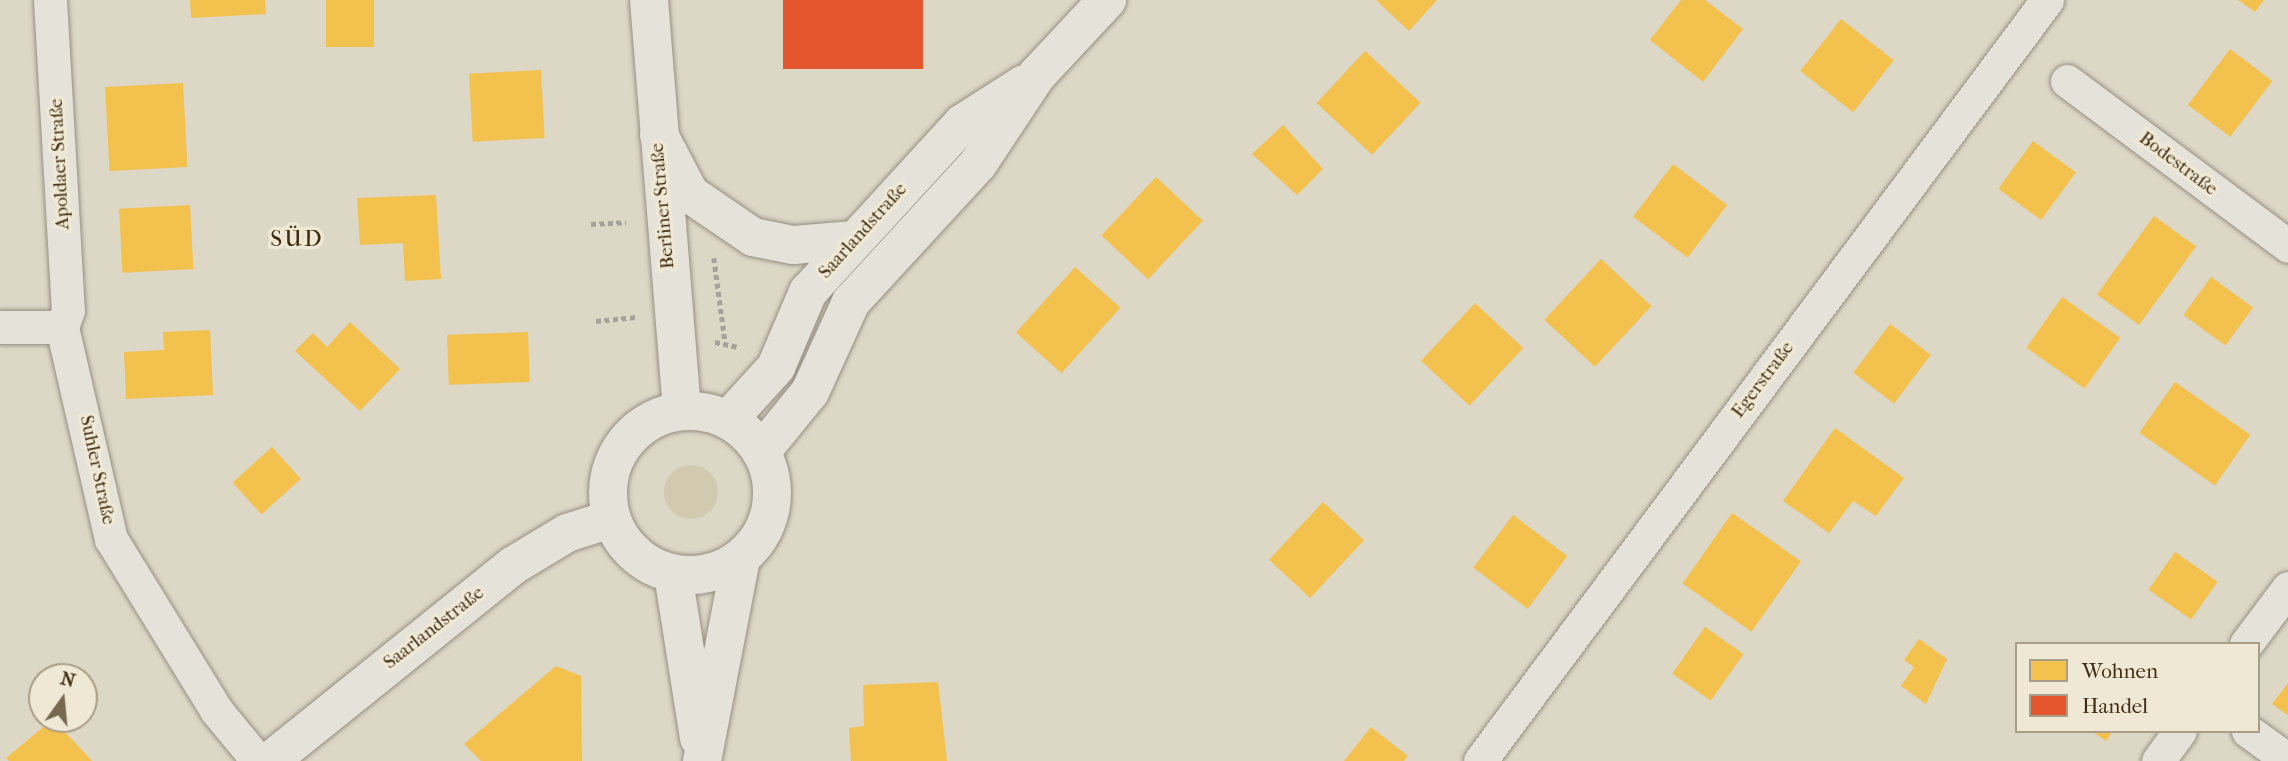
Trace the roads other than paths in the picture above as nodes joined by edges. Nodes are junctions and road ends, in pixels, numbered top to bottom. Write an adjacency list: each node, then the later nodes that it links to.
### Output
1 (50, 0): 11 (street, Apoldaer Straße)
2 (649, 0): 7 (street, Berliner Straße)
3 (1107, 0): 5 (street, Saarlandstraße)
4 (2047, 0): 26 (street, Egerstraße)
5 (1037, 75): 8 (street, Saarlandstraße); 14 (street, Saarlandstraße)
6 (2067, 81): 9 (street, Bodestraße)
7 (657, 132): 8 (street); 12 (street, Berliner Straße)
8 (855, 240): 13 (street, Saarlandstraße)
9 (2288, 246)
10 (0, 327): 11 (street)
11 (62, 327): 24 (street, Suhler Straße)
12 (682, 411): 13 (street); 15 (street)
13 (727, 420): 14 (street)
14 (761, 452): 16 (street)
15 (611, 519): 17 (street); 25 (street, Saarlandstraße)
16 (741, 559): 17 (street); 22 (street)
17 (673, 574): 22 (street)
18 (2288, 588): 19 (street)
19 (2248, 642)
20 (2179, 733): 27 (street)
21 (2251, 733): 23 (street)
22 (702, 757)
23 (2288, 760)
24 (258, 761)
25 (270, 761)
26 (1480, 761)
27 (2158, 761)

